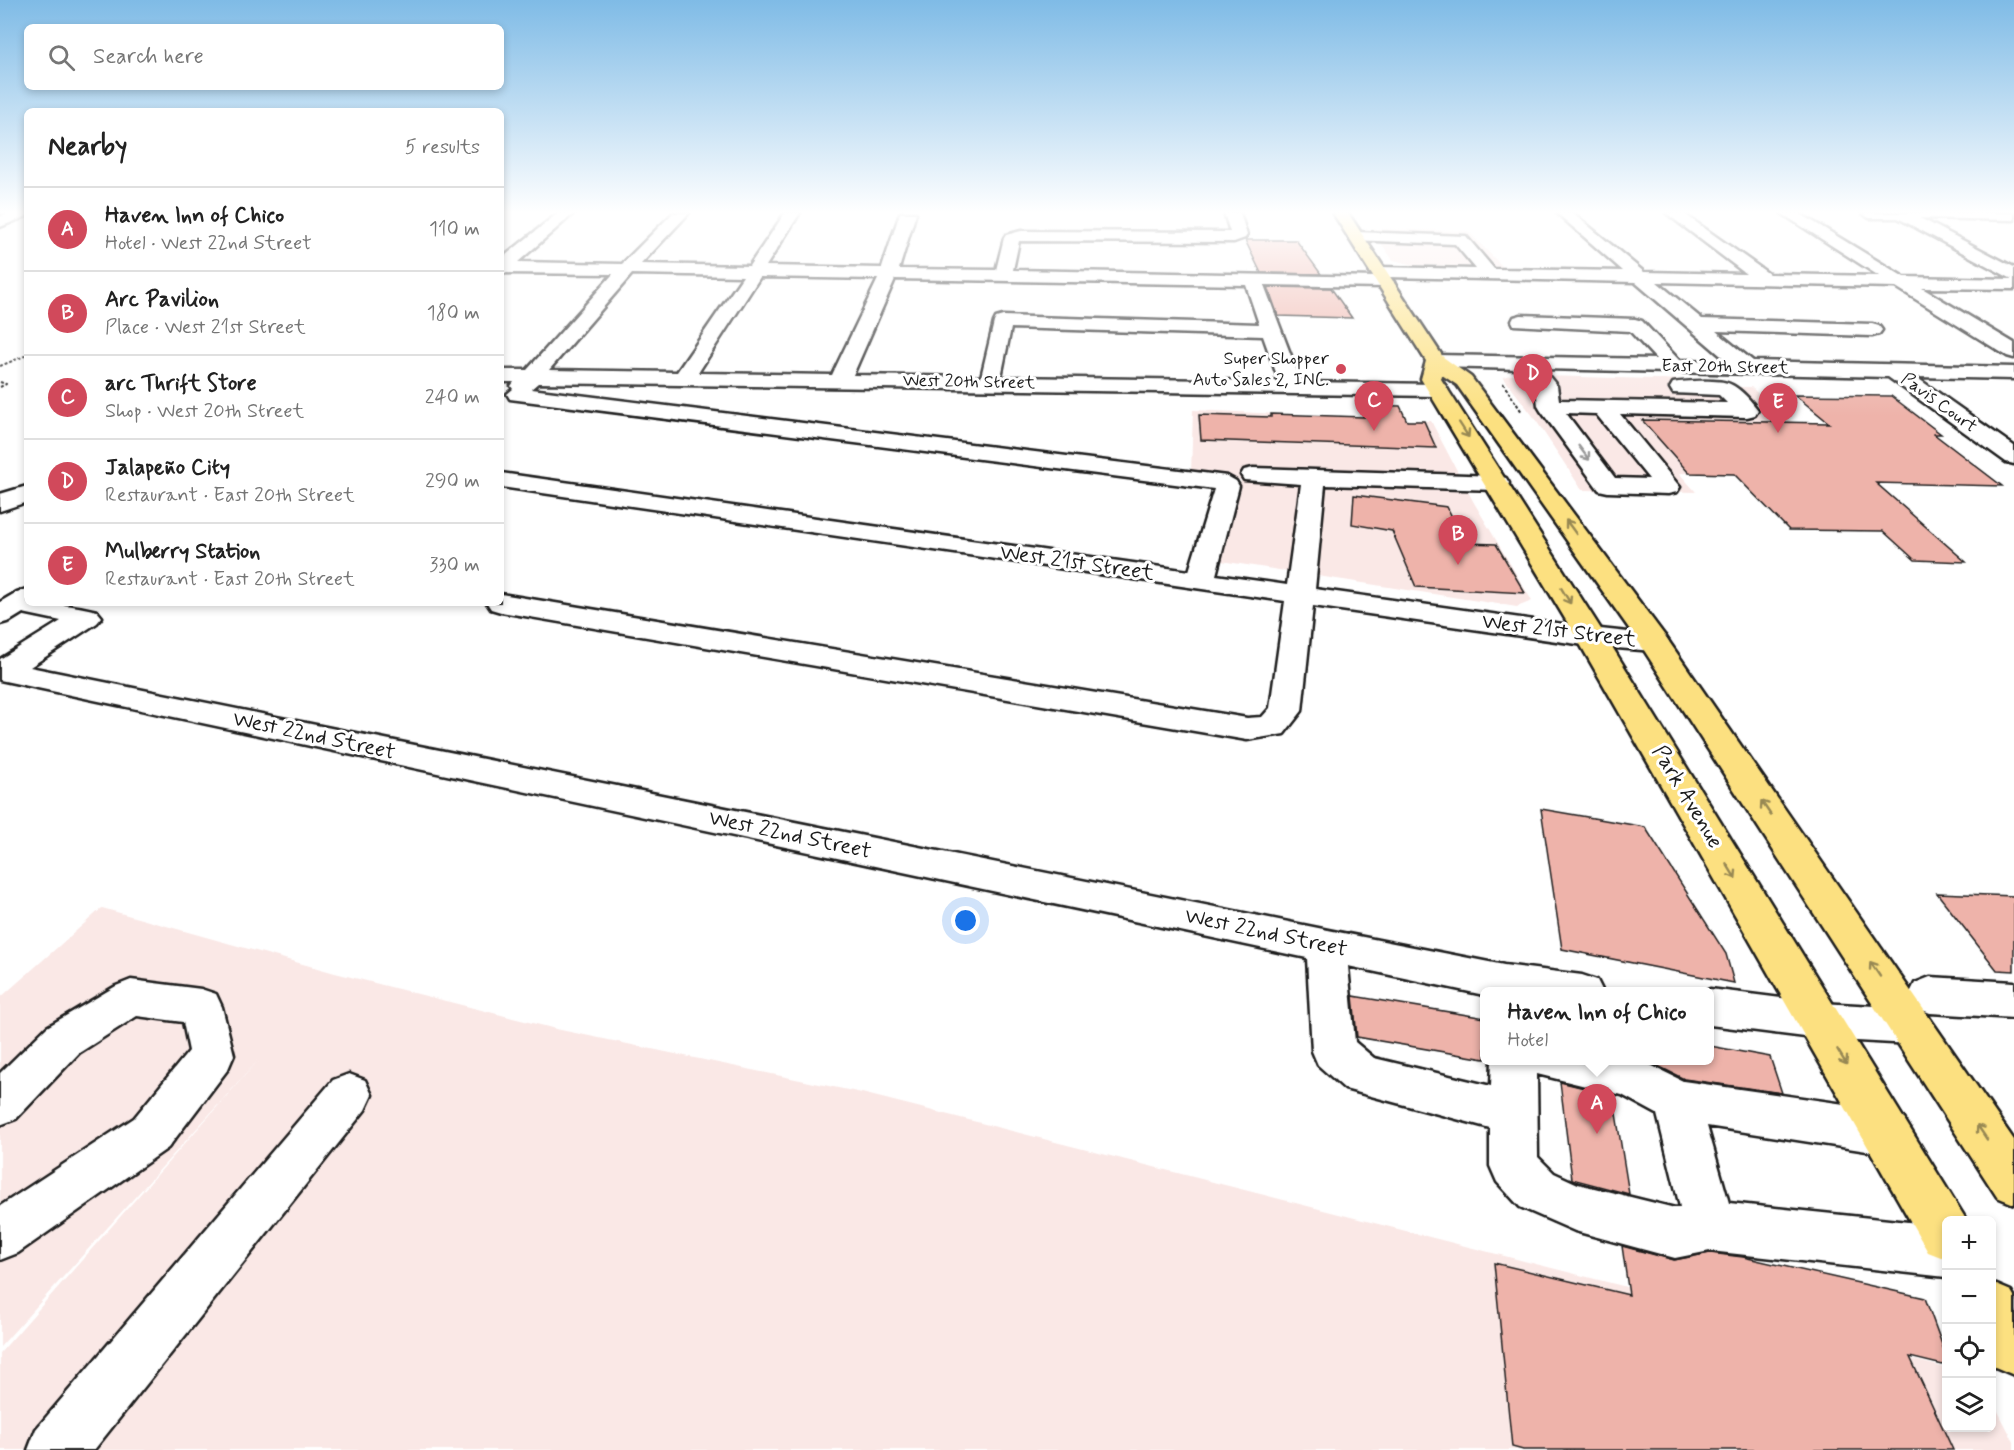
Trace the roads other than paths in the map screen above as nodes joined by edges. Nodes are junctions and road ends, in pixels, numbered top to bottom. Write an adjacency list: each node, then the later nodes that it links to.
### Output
1 (617, 281): 21 (street)
2 (748, 281): 22 (street)
3 (885, 281): 23 (street)
4 (1254, 281): 12 (street)
5 (1384, 281): 20 (main road, Park Avenue)
6 (1641, 281): 11 (street)
7 (1877, 281): 8 (street)
8 (1899, 281): 9 (street); 14 (street)
9 (2014, 284)
10 (1521, 321): 16 (street)
11 (1695, 325): 13 (street); 17 (street)
12 (1271, 330): 24 (street); 25 (street)
13 (1872, 330)
14 (2014, 352)
15 (1527, 363): 16 (street, East 20th Street); 20 (street, East 20th Street); 27 (street)
16 (1673, 366): 17 (street, East 20th Street)
17 (1748, 368): 18 (street, East 20th Street)
18 (1894, 370): 19 (street, East 20th Street); 29 (street, Pavis Court)
19 (2014, 373)
20 (1437, 375): 25 (street, West 20th Street); 33 (main road, Park Avenue, one-way to 33); 43 (main road, Park Avenue, one-way to 20)
21 (533, 376): 22 (street, West 20th Street); 26 (street)
22 (684, 378): 23 (street, West 20th Street)
23 (840, 380): 24 (street, West 20th Street)
24 (990, 382): 25 (street, West 20th Street)
25 (1292, 387)
26 (505, 391): 36 (street)
27 (1548, 396): 28 (street); 28 (street, one-way to 28); 28 (street)
28 (1602, 407)
29 (2014, 457)
30 (1253, 475): 31 (street)
31 (1314, 477): 33 (street); 37 (street)
32 (504, 480): 36 (street, West 21st Street)
33 (1497, 483): 42 (main road, Park Avenue, one-way to 42)
34 (24, 495): 35 (street)
35 (0, 503)
36 (1200, 581): 37 (street, West 21st Street)
37 (1300, 596): 38 (street); 42 (street, West 21st Street)
38 (504, 604)
39 (24, 605): 41 (street)
40 (42, 606): 44 (street)
41 (0, 615)
42 (1591, 638): 43 (street, West 21st Street); 50 (main road, Park Avenue, one-way to 50)
43 (1654, 642): 49 (main road, Park Avenue, one-way to 43)
44 (1, 671): 45 (street, West 22nd Street)
45 (1328, 946): 46 (street, West 22nd Street); 56 (street)
46 (1504, 987)
47 (2014, 1000): 49 (street)
48 (1714, 1008): 50 (street)
49 (1920, 1011): 50 (street); 58 (main road, Park Avenue, one-way to 49)
50 (1821, 1021): 57 (main road, Park Avenue, one-way to 57)
51 (1514, 1065): 56 (street)
52 (1575, 1065): 54 (street)
53 (349, 1095): 65 (street)
54 (1677, 1101): 57 (street); 59 (street)
55 (0, 1104): 61 (street)
56 (1514, 1113): 59 (street)
57 (1886, 1132): 60 (main road, Park Avenue)
58 (2014, 1181)
59 (1710, 1226): 62 (street)
60 (1942, 1226)
61 (0, 1235)
62 (1942, 1251)
63 (1996, 1317): 64 (main road)
64 (2014, 1348)
65 (57, 1450)

